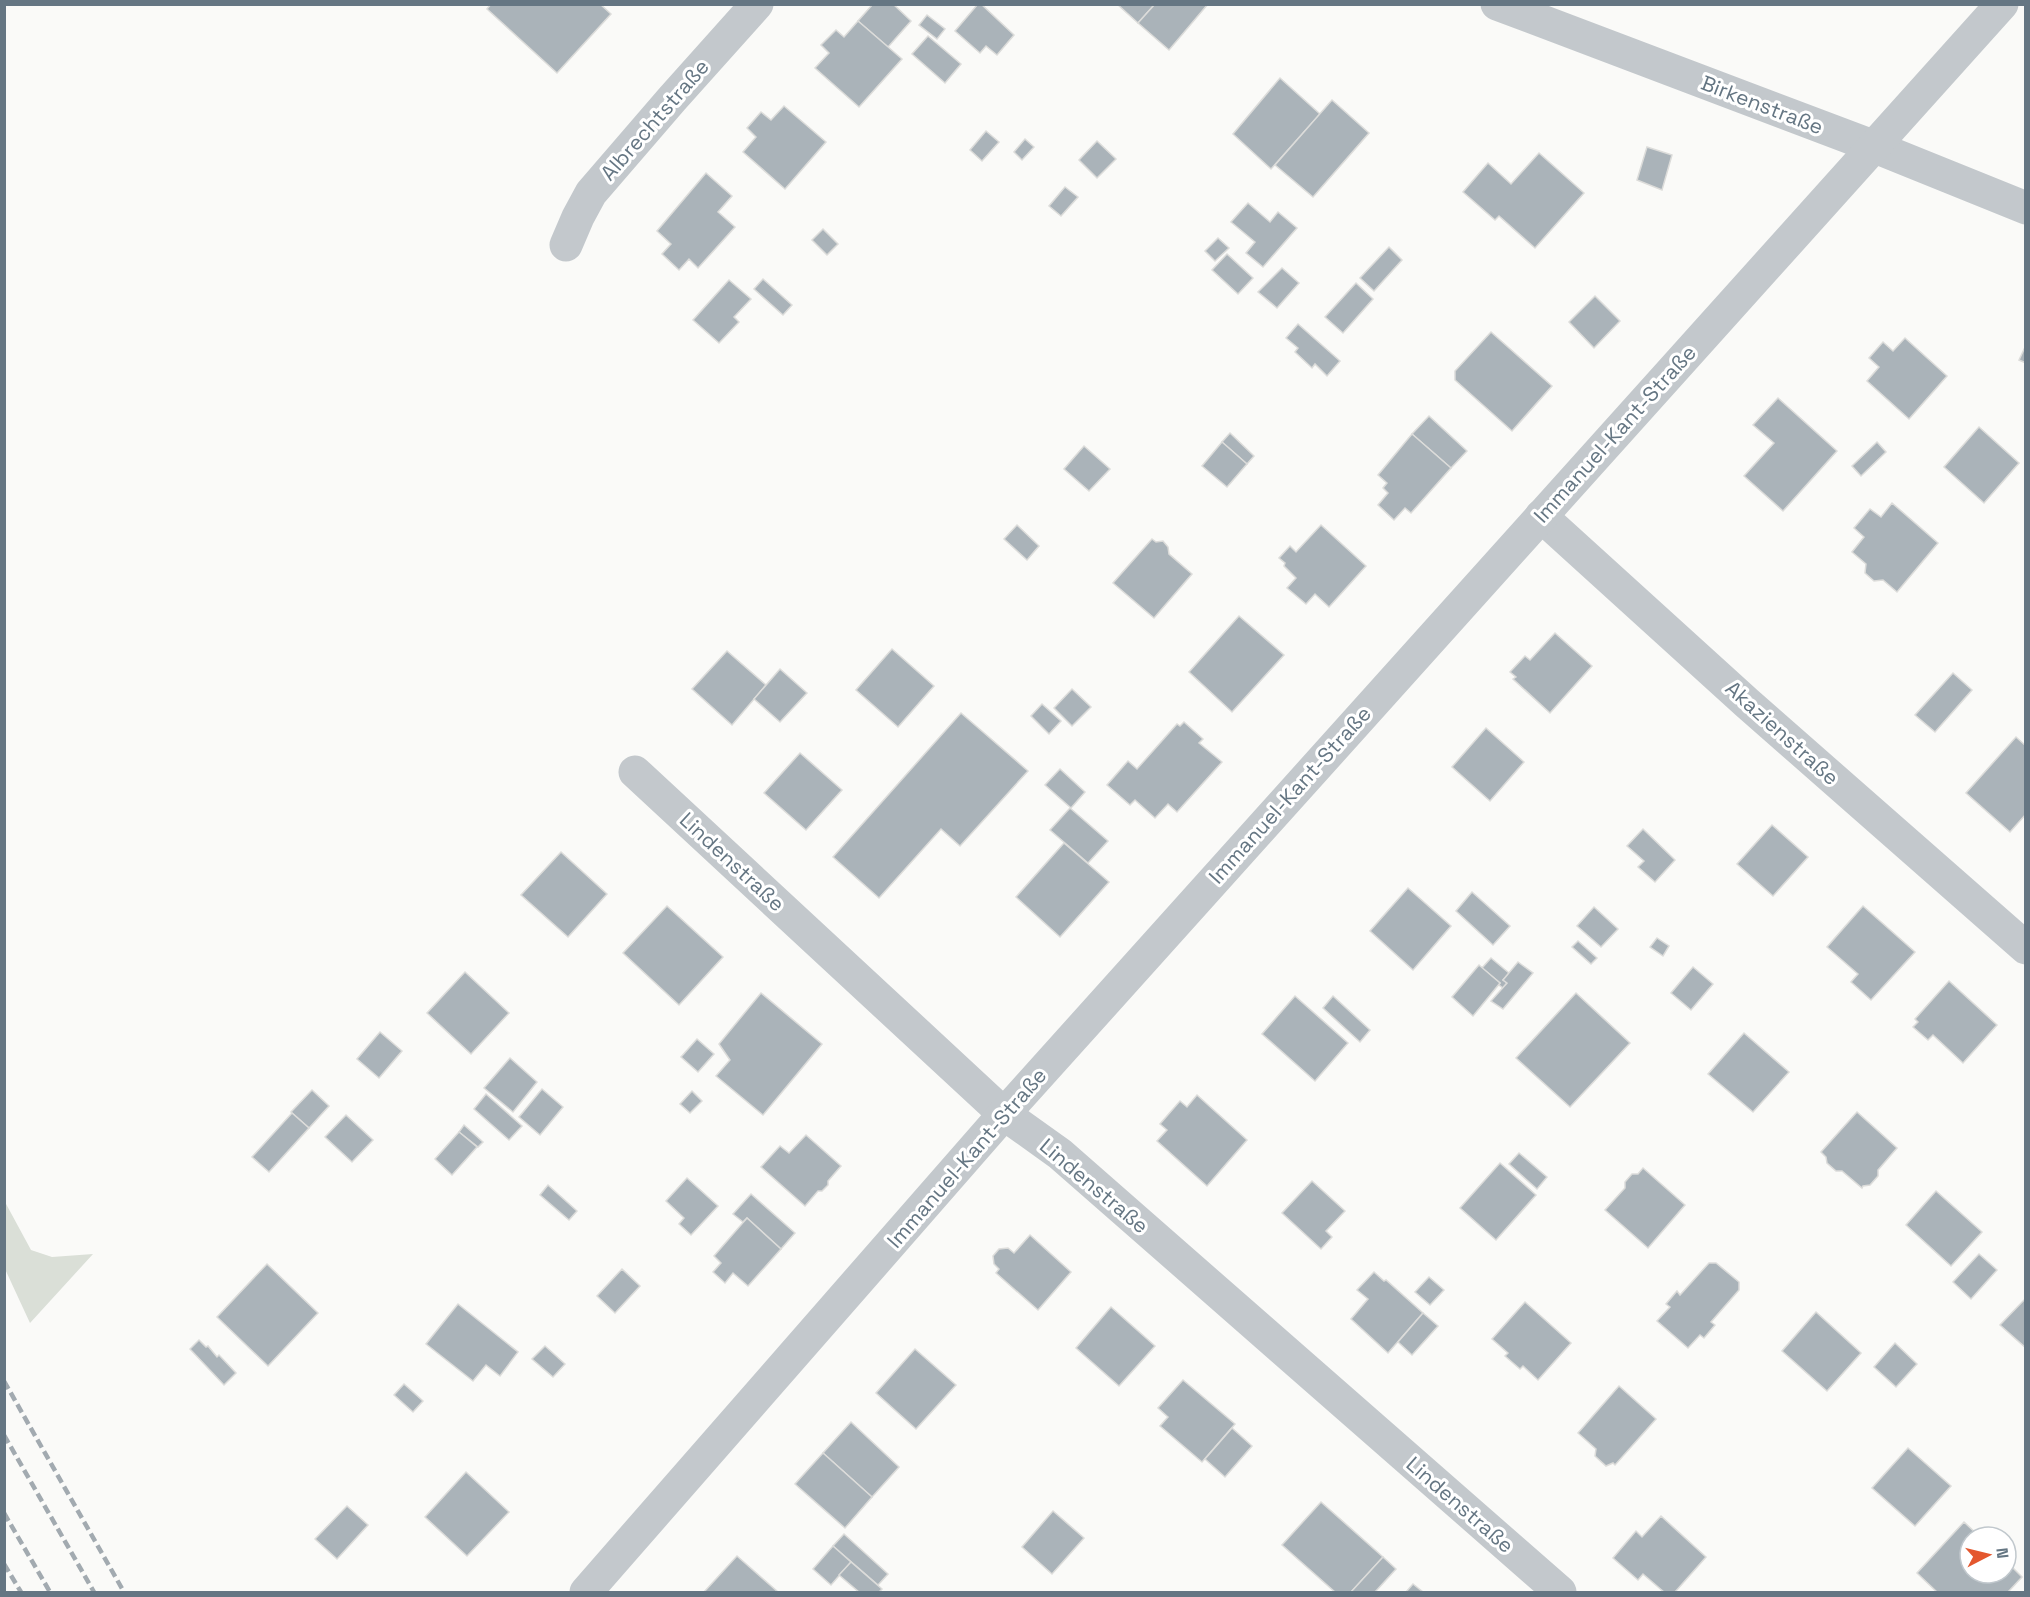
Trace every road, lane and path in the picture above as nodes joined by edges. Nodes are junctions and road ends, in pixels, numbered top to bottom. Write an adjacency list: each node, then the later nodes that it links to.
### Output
1 (758, 4): 6 (street, Albrechtstraße)
2 (1497, 4): 4 (street, Birkenstraße)
3 (2002, 4): 4 (street, Immanuel-Kant-Straße)
4 (1875, 147): 5 (street, Birkenstraße); 7 (street, Immanuel-Kant-Straße)
5 (2025, 208)
6 (566, 245)
7 (1541, 516): 9 (street, Akazienstraße); 10 (street, Immanuel-Kant-Straße)
8 (635, 772): 10 (street, Lindenstraße)
9 (2025, 948)
10 (1004, 1114): 11 (street, Immanuel-Kant-Straße); 12 (street, Lindenstraße)
11 (595, 1589)
12 (1560, 1593)

